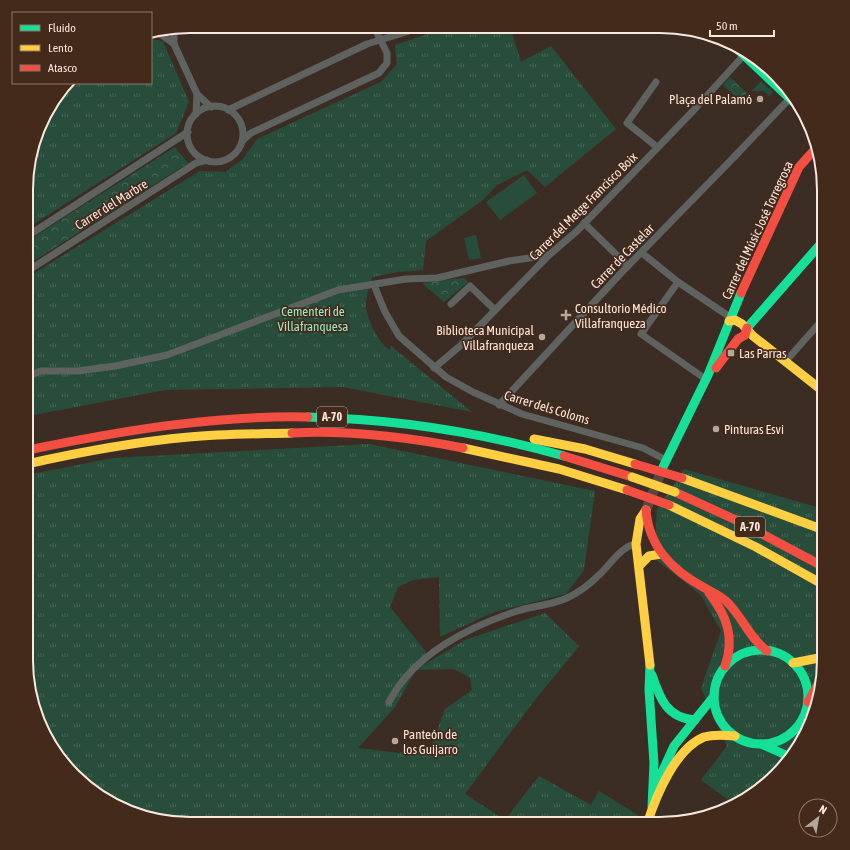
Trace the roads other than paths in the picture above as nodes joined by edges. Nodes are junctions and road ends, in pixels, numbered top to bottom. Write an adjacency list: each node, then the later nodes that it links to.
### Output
1 (377, 33): 5 (street)
2 (405, 33): 5 (street)
3 (174, 34): 6 (street)
4 (160, 36): 6 (street)
5 (380, 40): 12 (street); 15 (street)
6 (174, 44): 9 (street)
7 (743, 56): 16 (street, Carrer del Metge Francisco Boix)
8 (656, 82): 16 (street)
9 (197, 94): 11 (street); 13 (street)
10 (789, 100): 22 (street, Carrer de Castelar)
11 (211, 107): 12 (street); 13 (street)
12 (228, 110): 15 (street)
13 (196, 114): 14 (street)
14 (188, 132): 18 (street); 20 (street, Carrer del Marbre)
15 (242, 140): 18 (street)
16 (657, 147): 19 (street, Carrer del Metge Francisco Boix)
17 (813, 152): 30 (main road, Carrer del Músic José Torregrosa)
18 (207, 160): 25 (street, Carrer del Marbre)
19 (584, 223): 23 (street, Carrer del Metge Francisco Boix); 24 (street)
20 (33, 231)
21 (817, 248): 33 (main road)
22 (642, 253): 24 (street, Carrer de Castelar); 26 (street)
23 (549, 255): 27 (street); 29 (street, Carrer del Metge Francisco Boix)
24 (628, 266): 39 (street, Carrer de Castelar)
25 (33, 267)
26 (678, 282): 30 (street); 37 (street)
27 (374, 285): 35 (street, Carrer dels Coloms); 36 (street)
28 (451, 304): 29 (street)
29 (495, 310): 35 (street, Carrer del Metge Francisco Boix)
30 (730, 319): 32 (main road, Carrer del Músic José Torregrosa); 33 (main road)
31 (817, 326): 34 (street)
32 (727, 332): 33 (main road); 37 (main road)
33 (745, 335): 34 (main road); 37 (main road)
34 (785, 362): 38 (main road)
35 (434, 368): 39 (street, Carrer dels Coloms)
36 (33, 374)
37 (707, 379): 43 (main road)
38 (817, 387)
39 (499, 405): 43 (street, Carrer dels Coloms)
40 (458, 430): 41 (main road, A-70); 44 (main road, bridge); 47 (main road, A-70, bridge)
41 (33, 449)
42 (33, 463): 49 (main road, A-70, bridge)
43 (664, 463)
44 (817, 527)
45 (636, 544): 46 (main road); 48 (main road); 58 (street)
46 (661, 554): 48 (main road); 50 (main road)
47 (817, 563)
48 (639, 566): 55 (main road)
49 (817, 581)
50 (704, 587): 51 (main road); 54 (main road)
51 (767, 651): 53 (main road); 54 (main road)
52 (817, 658): 53 (main road)
53 (793, 663): 59 (main road)
54 (724, 669): 57 (main road)
55 (650, 671): 60 (main road); 66 (main road)
56 (814, 692): 59 (main road)
57 (714, 696): 60 (main road); 63 (main road)
58 (389, 702)
59 (808, 702): 61 (main road)
60 (695, 720): 66 (main road)
61 (800, 722): 62 (main road); 64 (main road)
62 (801, 729)
63 (735, 736): 64 (main road); 67 (main road)
64 (761, 744): 65 (main road)
65 (786, 755)
66 (653, 797): 67 (main road)
67 (652, 807): 68 (main road)
68 (648, 817)

